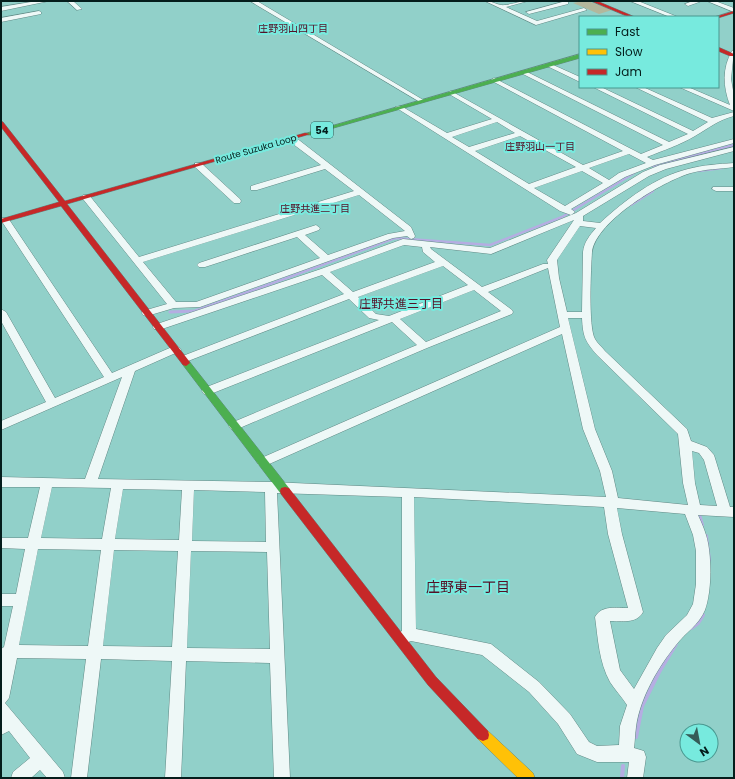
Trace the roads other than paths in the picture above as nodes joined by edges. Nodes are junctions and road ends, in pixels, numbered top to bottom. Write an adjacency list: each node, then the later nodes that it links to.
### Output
1 (46, 1): 11 (street)
2 (70, 1): 16 (street)
3 (253, 1): 37 (street)
4 (488, 1): 14 (street)
5 (525, 1): 14 (street)
6 (593, 1): 20 (main road)
7 (633, 1): 21 (street)
8 (699, 1): 13 (street)
9 (710, 1): 18 (street)
10 (564, 2): 14 (street); 15 (street)
11 (26, 3): 17 (street); 23 (street)
12 (537, 3): 15 (street)
13 (688, 4)
14 (501, 7)
15 (547, 8): 19 (street)
16 (79, 9)
17 (1, 10)
18 (734, 11): 22 (main road)
19 (529, 12)
20 (630, 16)
21 (672, 16)
22 (719, 17)
23 (1, 20)
24 (719, 49): 25 (main road)
25 (733, 53): 32 (street)
26 (578, 58): 27 (main road, Route Suzuka Loop / 54)
27 (549, 65): 28 (main road, Route Suzuka Loop / 54); 30 (street)
28 (522, 72): 29 (main road, Route Suzuka Loop / 54); 49 (street)
29 (494, 80): 36 (main road, Route Suzuka Loop / 54); 52 (street)
30 (579, 80)
31 (719, 84): 32 (street)
32 (729, 87): 39 (street)
33 (598, 88): 45 (street)
34 (640, 88): 42 (street)
35 (684, 88): 39 (street)
36 (451, 93): 37 (main road, Route Suzuka Loop / 54); 41 (street)
37 (422, 101): 38 (main road, Route Suzuka Loop / 54)
38 (399, 108): 46 (street); 47 (main road, Route Suzuka Loop / 54)
39 (734, 108)
40 (734, 114): 42 (street)
41 (498, 120): 44 (street); 46 (street)
42 (712, 121): 45 (street)
43 (1, 124): 68 (main road)
44 (521, 133): 51 (street); 58 (street)
45 (694, 134): 49 (street)
46 (446, 136): 51 (street)
47 (292, 139): 56 (main road, Route Suzuka Loop / 54); 57 (street)
48 (734, 141): 55 (street)
49 (670, 146): 54 (street)
50 (734, 149): 53 (street)
51 (469, 150): 61 (street)
52 (630, 151): 54 (street); 58 (street)
53 (719, 153): 59 (street); 70 (street)
54 (642, 157): 55 (street)
55 (652, 162): 60 (street)
56 (198, 165): 66 (main road, Route Suzuka Loop / 54); 67 (street)
57 (326, 166): 62 (street); 65 (street)
58 (582, 168): 60 (street); 61 (street)
59 (729, 168): 72 (street)
60 (609, 183): 69 (street)
61 (528, 187): 69 (street)
62 (254, 188)
63 (716, 189): 64 (street)
64 (734, 189)
65 (360, 192): 74 (street); 79 (street)
66 (86, 197): 68 (main road, Route Suzuka Loop / 54); 79 (street)
67 (237, 201)
68 (63, 204): 71 (main road, Route Suzuka Loop / 54); 89 (main road)
69 (566, 209): 70 (street)
70 (578, 218): 72 (street); 77 (street); 90 (street)
71 (3, 221): 99 (street)
72 (603, 226): 91 (street)
73 (316, 228): 75 (street)
74 (410, 233): 76 (street); 78 (street)
75 (299, 234): 78 (street); 81 (street)
76 (414, 243): 77 (street); 83 (street)
77 (426, 244): 80 (street)
78 (326, 259): 84 (street)
79 (137, 261): 87 (street)
80 (444, 262): 85 (street); 86 (street)
81 (202, 265)
82 (546, 266): 85 (street)
83 (324, 271): 84 (street); 86 (street)
84 (301, 273): 87 (street); 93 (street)
85 (478, 288): 92 (street); 95 (street)
86 (351, 296): 92 (street); 97 (street)
87 (173, 305): 89 (street)
88 (1, 312): 101 (street)
89 (147, 313): 93 (main road)
90 (563, 315): 91 (street); 94 (street)
91 (587, 315): 104 (street)
92 (391, 319): 95 (street); 100 (street)
93 (158, 328): 96 (main road)
94 (566, 328): 105 (street); 113 (street)
95 (422, 346): 103 (street)
96 (176, 349): 97 (main road); 98 (street)
97 (184, 359): 100 (main road)
98 (130, 369): 99 (street); 108 (street)
99 (110, 378): 101 (street)
100 (208, 391): 103 (main road)
101 (52, 403): 102 (street)
102 (1, 426)
103 (235, 426): 105 (main road)
104 (691, 446): 114 (street); 115 (street)
105 (263, 462): 111 (main road)
106 (1, 482): 107 (street)
107 (47, 483): 108 (street); 117 (street)
108 (90, 483): 109 (street)
109 (118, 484): 110 (street); 118 (street)
110 (188, 485): 111 (street); 119 (street)
111 (278, 488): 112 (street); 120 (street); 123 (main road)
112 (408, 492): 113 (street); 123 (street)
113 (612, 503): 114 (street); 129 (street)
114 (696, 510): 115 (street); 129 (street)
115 (730, 512)
116 (1, 542): 117 (street)
117 (33, 543): 118 (street); 122 (street)
118 (108, 544): 119 (street); 124 (street)
119 (184, 546): 120 (street); 126 (street)
120 (272, 547): 127 (street)
121 (1, 600): 122 (street)
122 (21, 600): 125 (street)
123 (404, 637): 131 (street); 138 (main road)
124 (95, 653): 125 (street); 126 (street); 135 (street)
125 (6, 654): 128 (street)
126 (180, 655): 127 (street); 136 (street)
127 (277, 656): 137 (street)
128 (1, 698)
129 (634, 704): 131 (street)
130 (4, 719): 132 (street)
131 (632, 755): 139 (street)
132 (41, 759): 133 (street); 134 (street)
133 (19, 778)
134 (57, 778)
135 (79, 778)
136 (173, 778)
137 (282, 778)
138 (528, 778)
139 (635, 778)

